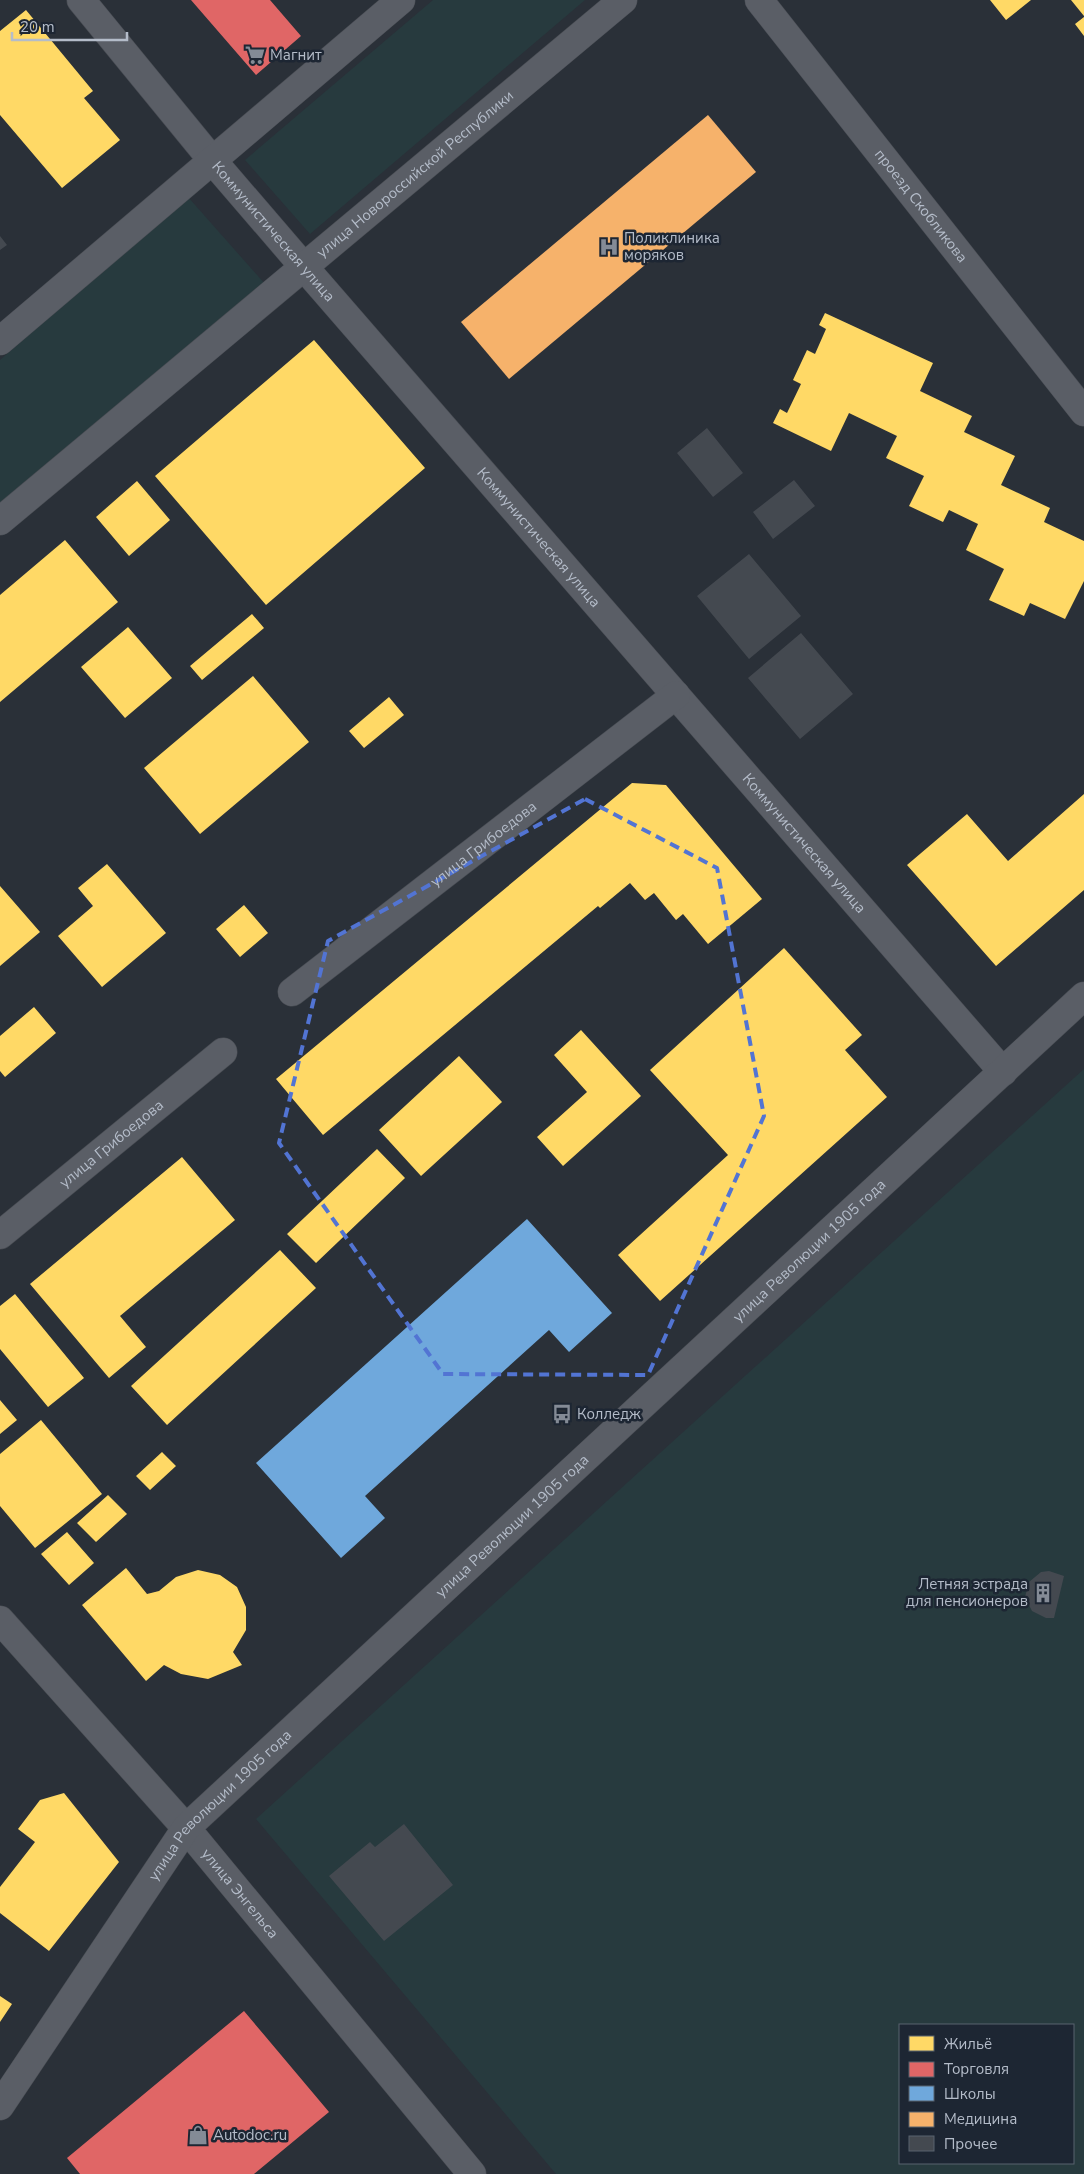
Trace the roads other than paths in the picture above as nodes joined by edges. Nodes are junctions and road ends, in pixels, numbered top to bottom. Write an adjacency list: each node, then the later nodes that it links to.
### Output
1 (80, 0): 5 (street, Коммунистическая улица)
2 (401, 0): 5 (street)
3 (623, 0): 6 (street, улица Новороссийской Республики)
4 (759, 0): 8 (street, проезд Скобликова)
5 (212, 160): 6 (street, Коммунистическая улица); 7 (street)
6 (304, 267): 9 (street, улица Новороссийской Республики); 10 (street, Коммунистическая улица)
7 (0, 341)
8 (1084, 412)
9 (0, 521)
10 (676, 695): 11 (street, улица Грибоедова); 14 (street, Коммунистическая улица)
11 (292, 992)
12 (1084, 996): 14 (street, улица Революции 1905 года)
13 (223, 1052): 15 (street, улица Грибоедова)
14 (1003, 1072): 17 (street, улица Революции 1905 года)
15 (0, 1235)
16 (0, 1620): 17 (street, улица Энгельса)
17 (186, 1828): 18 (street, улица Революции 1905 года); 19 (street, улица Энгельса)
18 (0, 2106)
19 (448, 2146): 20 (street); 21 (street, улица Энгельса)
20 (445, 2174)
21 (472, 2174)

